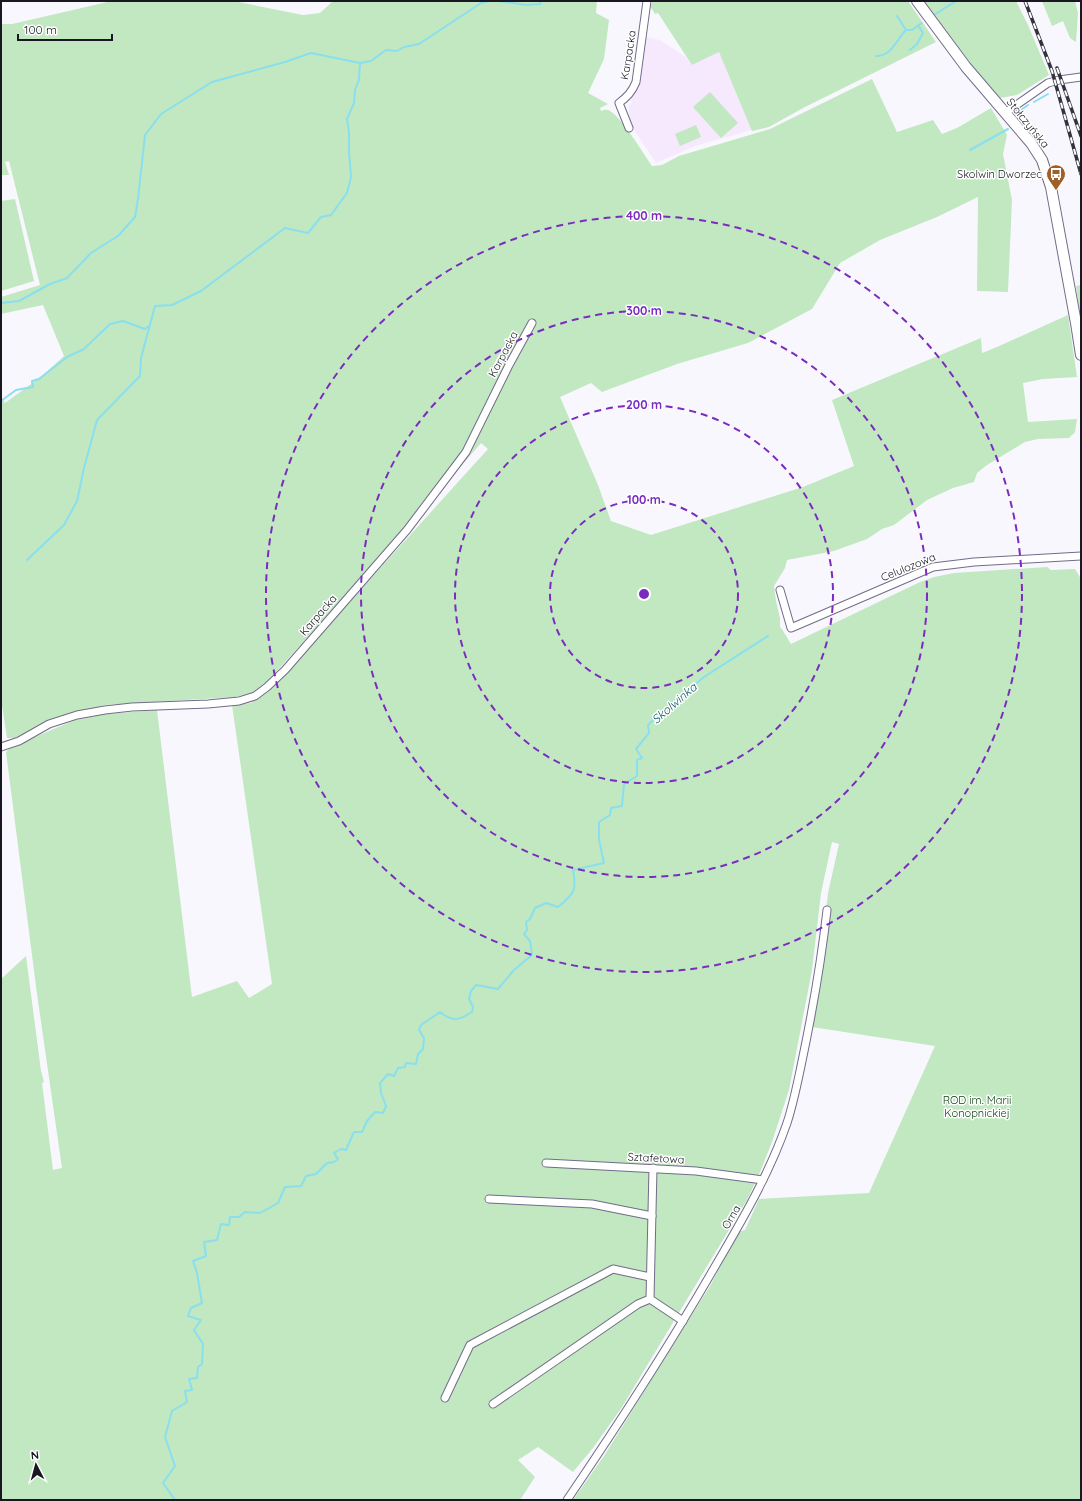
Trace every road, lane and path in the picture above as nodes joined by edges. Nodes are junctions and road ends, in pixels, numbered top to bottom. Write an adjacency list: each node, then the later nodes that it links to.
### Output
1 (647, 1): 5 (street, Karpacka)
2 (917, 1): 4 (street, Stołczyńska)
3 (1081, 77): 4 (street)
4 (1005, 113): 7 (street, Stołczyńska)
5 (629, 128)
6 (532, 323): 10 (street, Karpacka)
7 (1081, 355)
8 (1081, 556): 9 (street, Celulozowa)
9 (780, 590)
10 (1, 747)
11 (827, 910): 14 (street, Orna)
12 (546, 1163): 13 (street, Sztafetowa)
13 (653, 1168): 14 (street, Sztafetowa); 16 (street)
14 (763, 1180): 19 (street, Orna)
15 (489, 1199): 16 (street)
16 (652, 1216): 17 (street)
17 (650, 1277): 18 (street); 20 (street)
18 (650, 1299): 19 (street); 21 (street)
19 (683, 1321): 22 (street, Orna)
20 (445, 1398)
21 (493, 1404)
22 (567, 1500)

